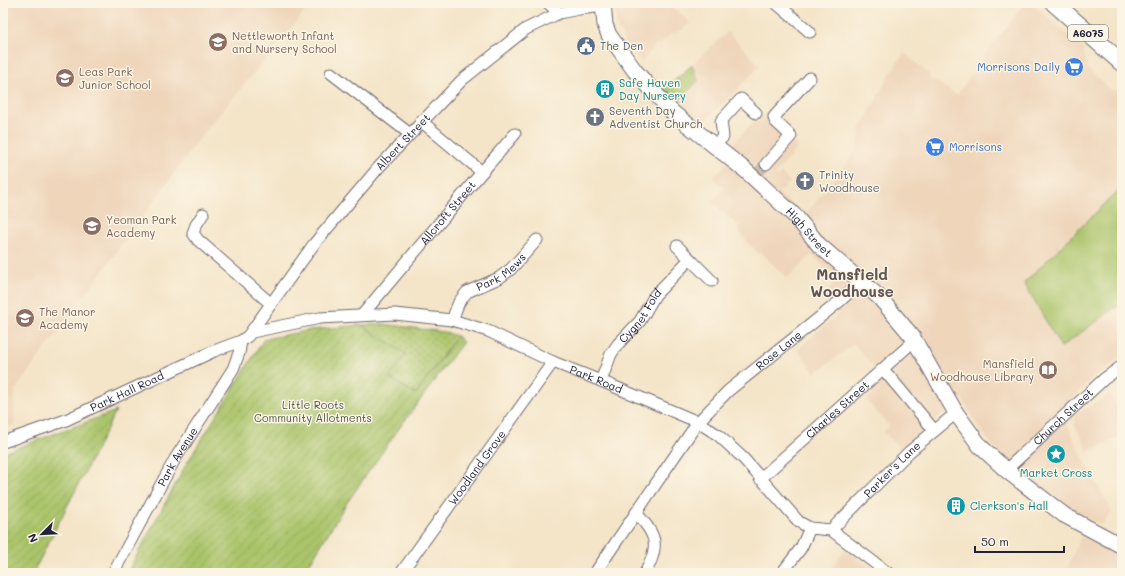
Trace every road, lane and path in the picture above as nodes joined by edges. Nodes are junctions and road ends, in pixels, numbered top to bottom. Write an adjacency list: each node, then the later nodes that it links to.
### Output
1 (548, 3): 5 (street)
2 (776, 3): 6 (street)
3 (1054, 3): 7 (main road, A6075)
4 (603, 5): 5 (street, Albert Street); 14 (street, High Street)
5 (559, 13): 11 (street, Albert Street)
6 (810, 32)
7 (1122, 63)
8 (330, 73): 12 (street)
9 (810, 78): 15 (street)
10 (756, 113): 14 (street)
11 (421, 121): 12 (street, Albert Street); 16 (street, Allcroft Street)
12 (410, 134): 23 (street, Albert Street)
13 (515, 134): 16 (street)
14 (714, 146): 22 (street, High Street)
15 (766, 164)
16 (482, 172): 24 (street, Allcroft Street)
17 (203, 214): 23 (street)
18 (537, 240): 25 (street, Park Mews)
19 (677, 246): 20 (street)
20 (690, 259): 21 (street); 31 (street, Cygnet Fold)
21 (712, 281)
22 (861, 281): 27 (street, High Street); 33 (street, Rose Lane)
23 (270, 303): 26 (street, Albert Street)
24 (363, 314): 25 (street, Park Road); 26 (street, Park Road)
25 (452, 320): 28 (street, Park Road)
26 (247, 336): 35 (street, Park Hall Road); 42 (street, Park Avenue)
27 (915, 340): 30 (street, Charles Street); 32 (street, High Street)
28 (553, 362): 31 (street, Park Road); 43 (street, Woodland Grove)
29 (1122, 366): 36 (street, Church Street)
30 (883, 369): 34 (street); 37 (street, Charles Street)
31 (601, 381): 33 (street, Park Road)
32 (956, 413): 34 (street, Parker's Lane); 36 (street, High Street)
33 (698, 422): 37 (street, Park Road); 38 (street, Rose Lane)
34 (934, 430): 40 (street, Parker's Lane)
35 (3, 442)
36 (1006, 470): 41 (street, High Street)
37 (760, 479): 39 (street, Park Road)
38 (636, 513): 44 (street, Rose Lane); 45 (street)
39 (810, 528): 40 (street); 46 (street)
40 (831, 530): 47 (street)
41 (1122, 546)
42 (113, 573)
43 (401, 573)
44 (595, 573)
45 (645, 573)
46 (782, 573)
47 (888, 573)

